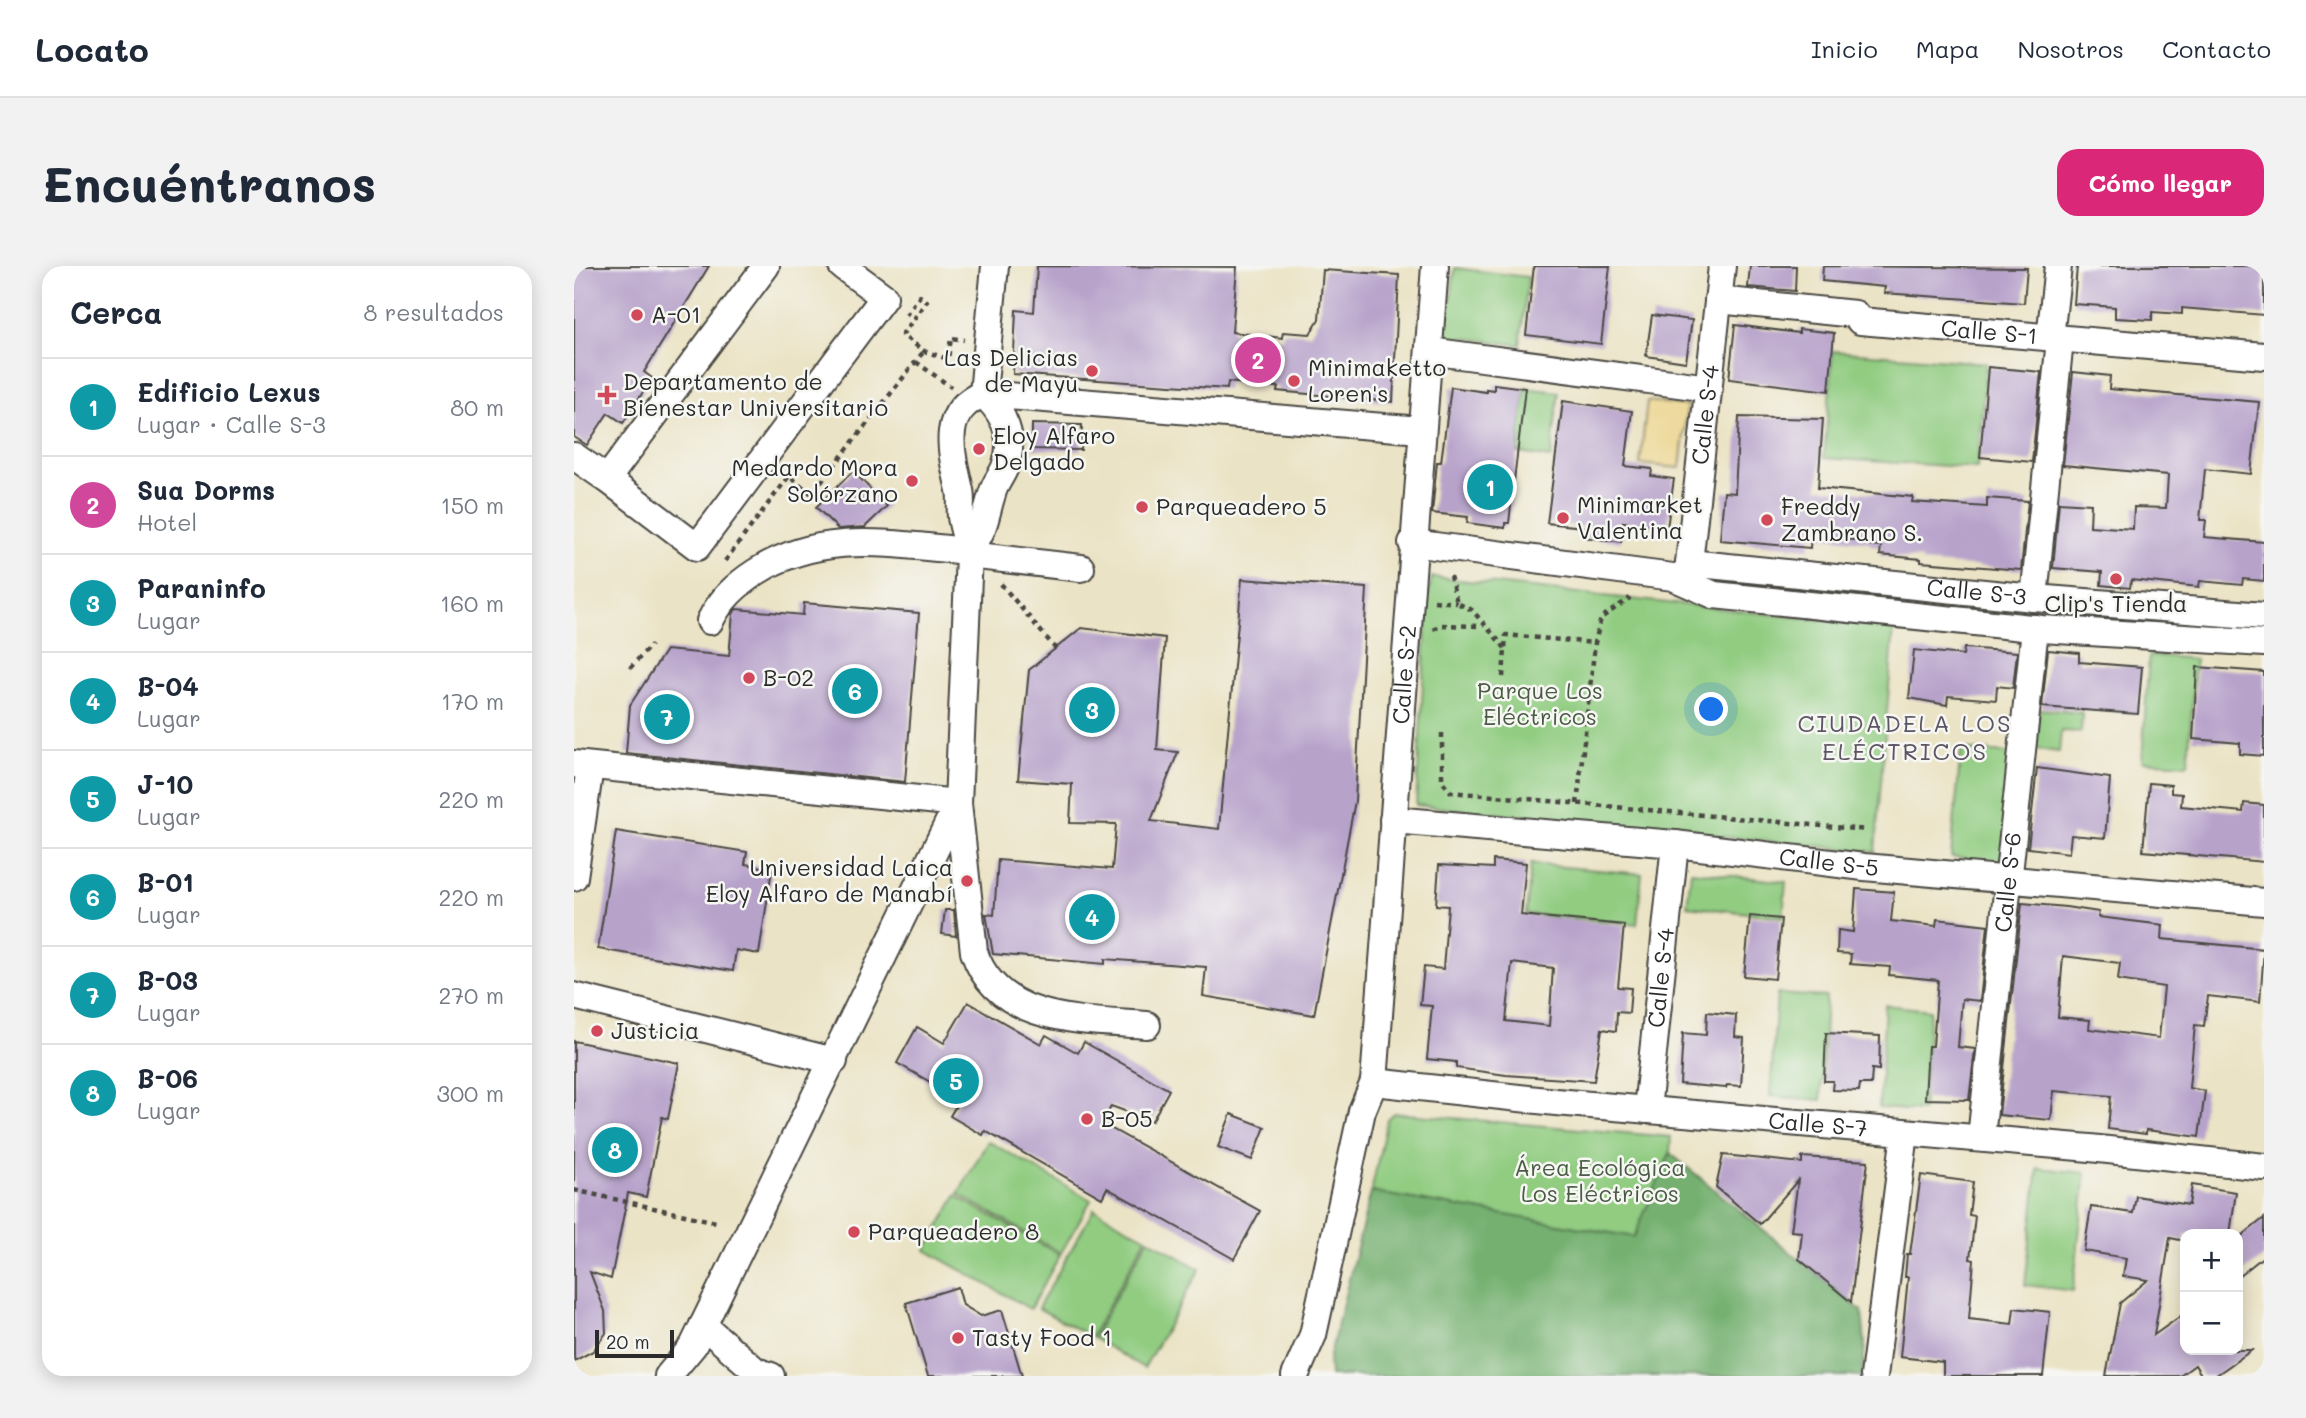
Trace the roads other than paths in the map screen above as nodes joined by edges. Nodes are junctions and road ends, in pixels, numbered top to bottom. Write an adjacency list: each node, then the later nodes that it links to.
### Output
1 (766, 266): 15 (street)
2 (842, 266): 15 (street)
3 (995, 266): 12 (street)
4 (1435, 266): 9 (street, Calle S-2)
5 (1722, 266): 7 (street, Calle S-4)
6 (2058, 266): 8 (street)
7 (1718, 300): 8 (street, Calle S-1); 11 (street, Calle S-4)
8 (2055, 339): 10 (street, Calle S-1); 20 (street)
9 (1429, 351): 11 (street); 13 (street, Calle S-2)
10 (2264, 356)
11 (1709, 388): 19 (street, Calle S-4)
12 (983, 394): 13 (street); 17 (street); 17 (street)
13 (1421, 430): 16 (street, Calle S-2)
14 (574, 456): 15 (street)
15 (607, 479)
16 (1412, 543): 19 (street, Calle S-3); 27 (street, Calle S-2)
17 (969, 553): 18 (street); 22 (street); 26 (street)
18 (1082, 568)
19 (1681, 570): 20 (street, Calle S-3); 23 (street, Calle S-3)
20 (2039, 598): 21 (street, Calle S-3); 23 (street, Calle S-6)
21 (2264, 616)
22 (709, 621)
23 (2039, 628): 24 (street, Calle S-3); 30 (street, Calle S-6)
24 (2264, 643)
25 (579, 771): 26 (street); 29 (street)
26 (958, 803): 33 (street); 34 (street)
27 (1393, 820): 28 (street, Calle S-5); 35 (street, Calle S-2)
28 (1675, 844): 30 (street, Calle S-5); 36 (street, Calle S-4)
29 (574, 877)
30 (2010, 879): 31 (street, Calle S-5); 38 (street, Calle S-6)
31 (2264, 902)
32 (574, 996): 34 (street)
33 (1147, 1025)
34 (834, 1061): 40 (street)
35 (1374, 1082): 36 (street, Calle S-7); 43 (street, Calle S-2)
36 (1647, 1110): 37 (street, Calle S-7)
37 (1905, 1133): 38 (street, Calle S-7); 44 (street)
38 (1981, 1138): 39 (street, Calle S-7)
39 (2264, 1167)
40 (703, 1325): 41 (street); 42 (street)
41 (668, 1376)
42 (771, 1376)
43 (1295, 1376)
44 (1874, 1376)

